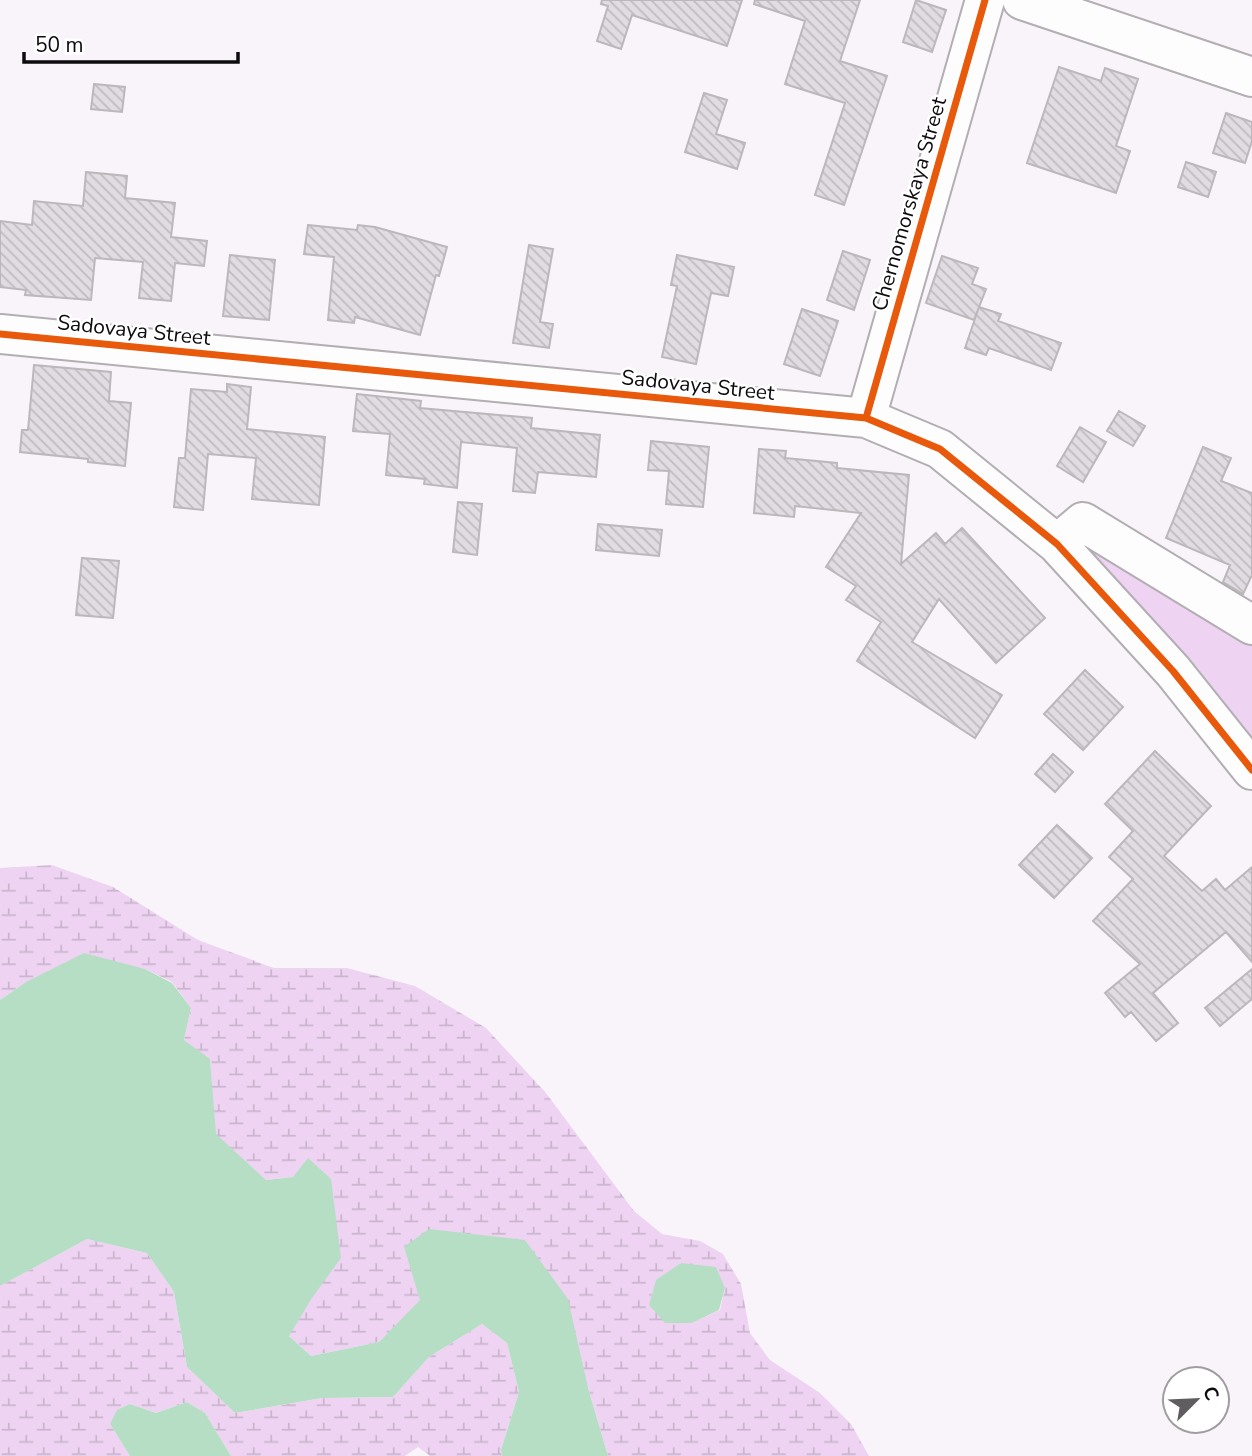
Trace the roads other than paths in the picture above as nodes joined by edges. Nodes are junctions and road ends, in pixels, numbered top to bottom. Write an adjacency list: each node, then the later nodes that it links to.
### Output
1 (985, 0): 5 (street, Chernomorskaya Street)
2 (1022, 0): 3 (street)
3 (1252, 77)
4 (0, 334): 5 (street, Sadovaya Street)
5 (866, 418): 6 (street, Sadovaya Street)
6 (1057, 544): 7 (street); 8 (street, Sadovaya Street)
7 (1252, 625)
8 (1252, 770)

